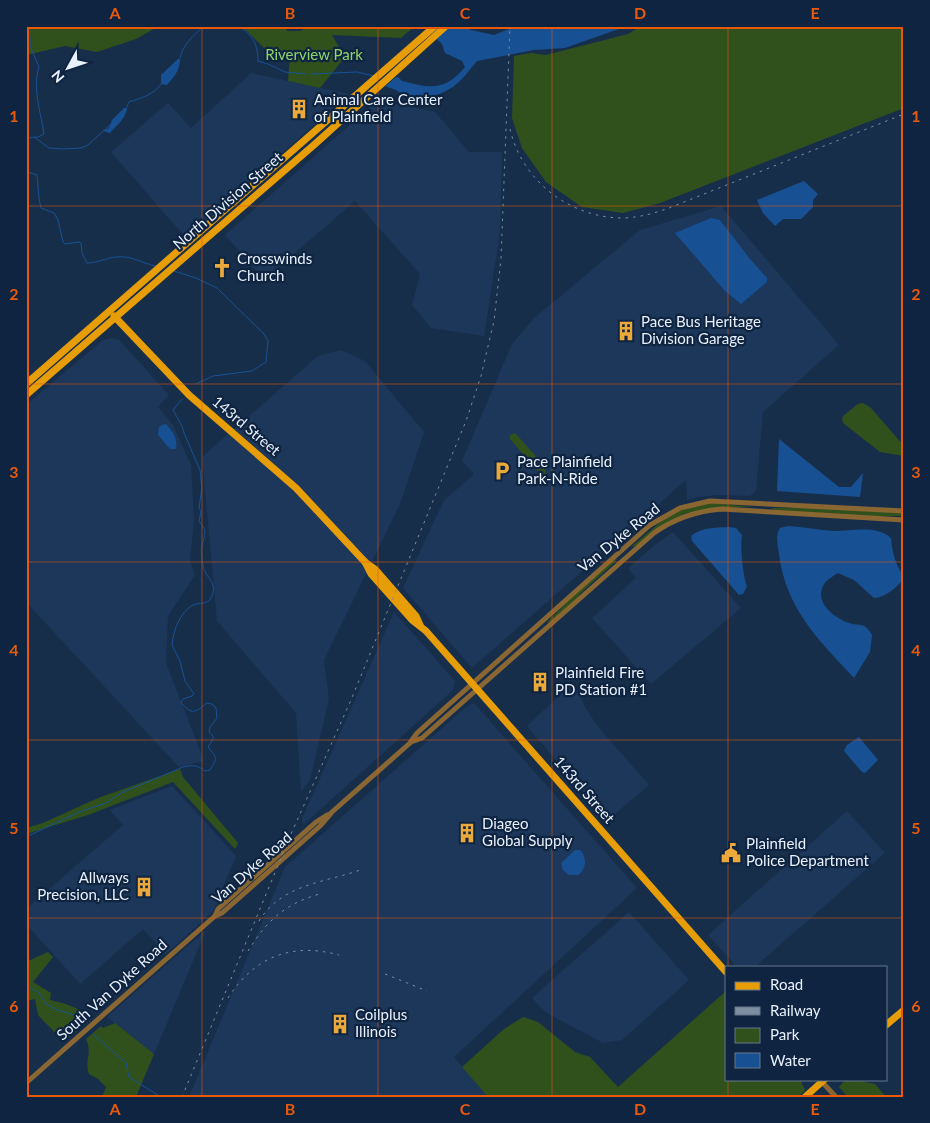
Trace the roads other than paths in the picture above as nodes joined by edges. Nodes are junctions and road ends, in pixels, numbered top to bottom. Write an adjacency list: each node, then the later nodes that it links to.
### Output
1 (436, 26): 3 (main road, North Division Street)
2 (446, 26): 3 (main road, North Division Street)
3 (423, 42): 4 (main road, North Division Street); 5 (main road, North Division Street)
4 (209, 226): 5 (main road); 6 (main road, North Division Street)
5 (214, 232): 7 (main road, North Division Street)
6 (110, 312): 7 (main road, 143rd Street); 8 (main road, North Division Street)
7 (116, 318): 9 (main road, North Division Street); 12 (main road, 143rd Street)
8 (26, 384)
9 (26, 395)
10 (904, 511): 12 (street, Van Dyke Road)
11 (904, 520): 13 (street, Van Dyke Road)
12 (471, 683): 13 (main road, 143rd Street); 14 (street, Van Dyke Road)
13 (477, 690): 14 (street, Van Dyke Road); 16 (main road, 143rd Street)
14 (410, 743): 15 (street, Van Dyke Road)
15 (215, 916): 20 (street, South Van Dyke Road)
16 (725, 971)
17 (904, 1010): 18 (main road)
18 (888, 1023)
19 (823, 1080): 21 (main road); 22 (street)
20 (26, 1083)
21 (805, 1097)
22 (836, 1097)

